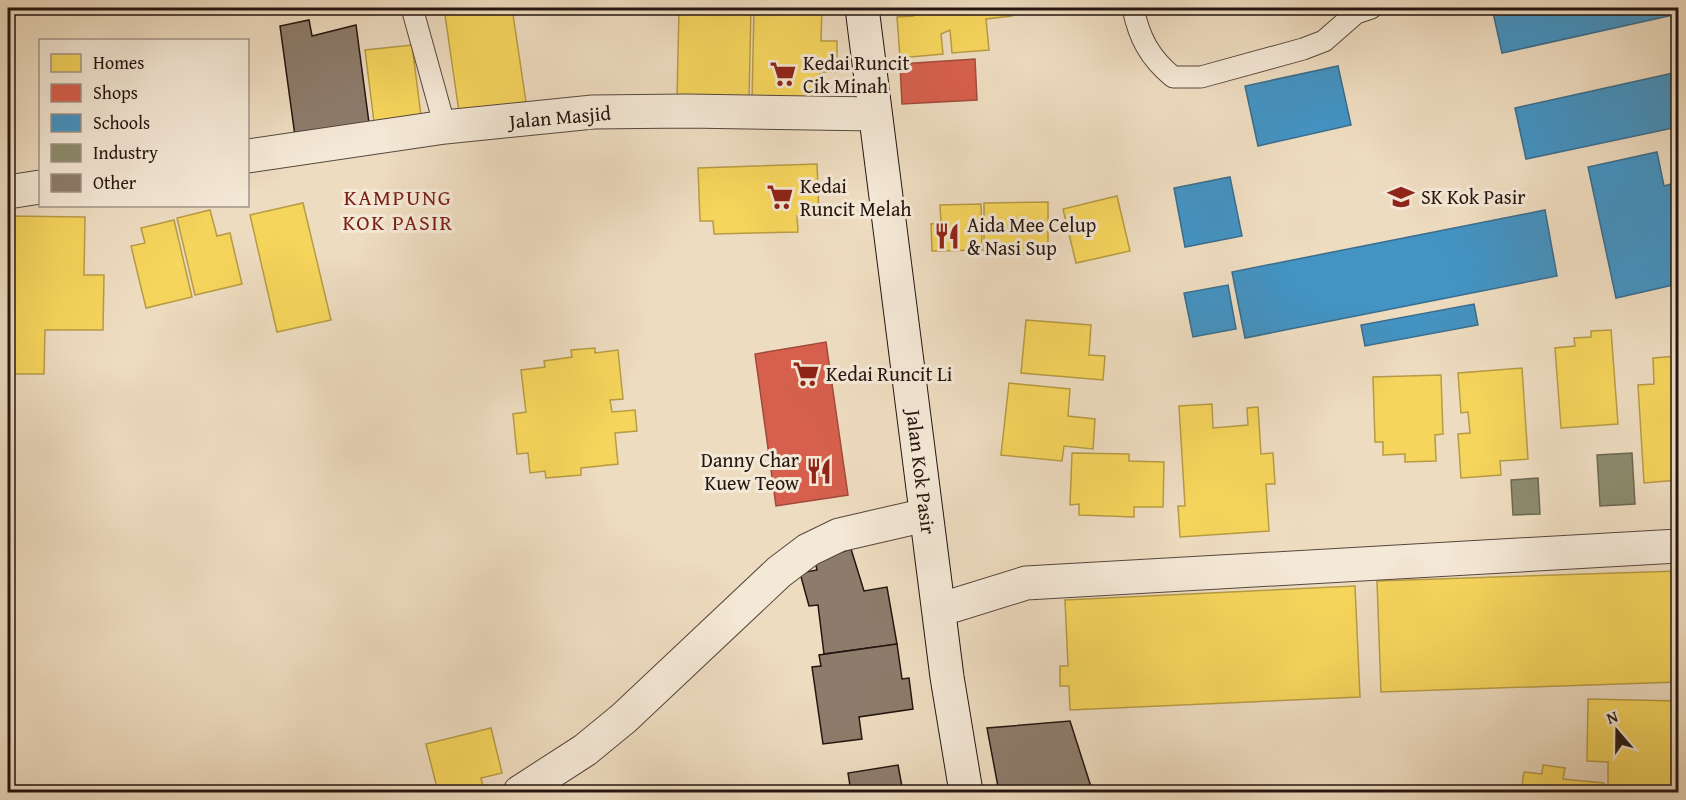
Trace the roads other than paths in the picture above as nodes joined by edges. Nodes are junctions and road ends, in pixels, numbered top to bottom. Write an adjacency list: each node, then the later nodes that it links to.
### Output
1 (412, 8): 6 (lane)
2 (862, 8): 5 (street, Jalan Kok Pasir)
3 (1133, 8): 4 (lane)
4 (1371, 8)
5 (875, 114): 6 (street, Jalan Masjid); 10 (street, Jalan Kok Pasir)
6 (445, 127): 7 (street, Jalan Masjid)
7 (249, 156)
8 (39, 187): 9 (street)
9 (8, 192)
10 (926, 515): 12 (street, Jalan Kok Pasir); 13 (street)
11 (1678, 546): 12 (street)
12 (939, 610): 14 (street, Jalan Kok Pasir)
13 (520, 792)
14 (966, 792)

